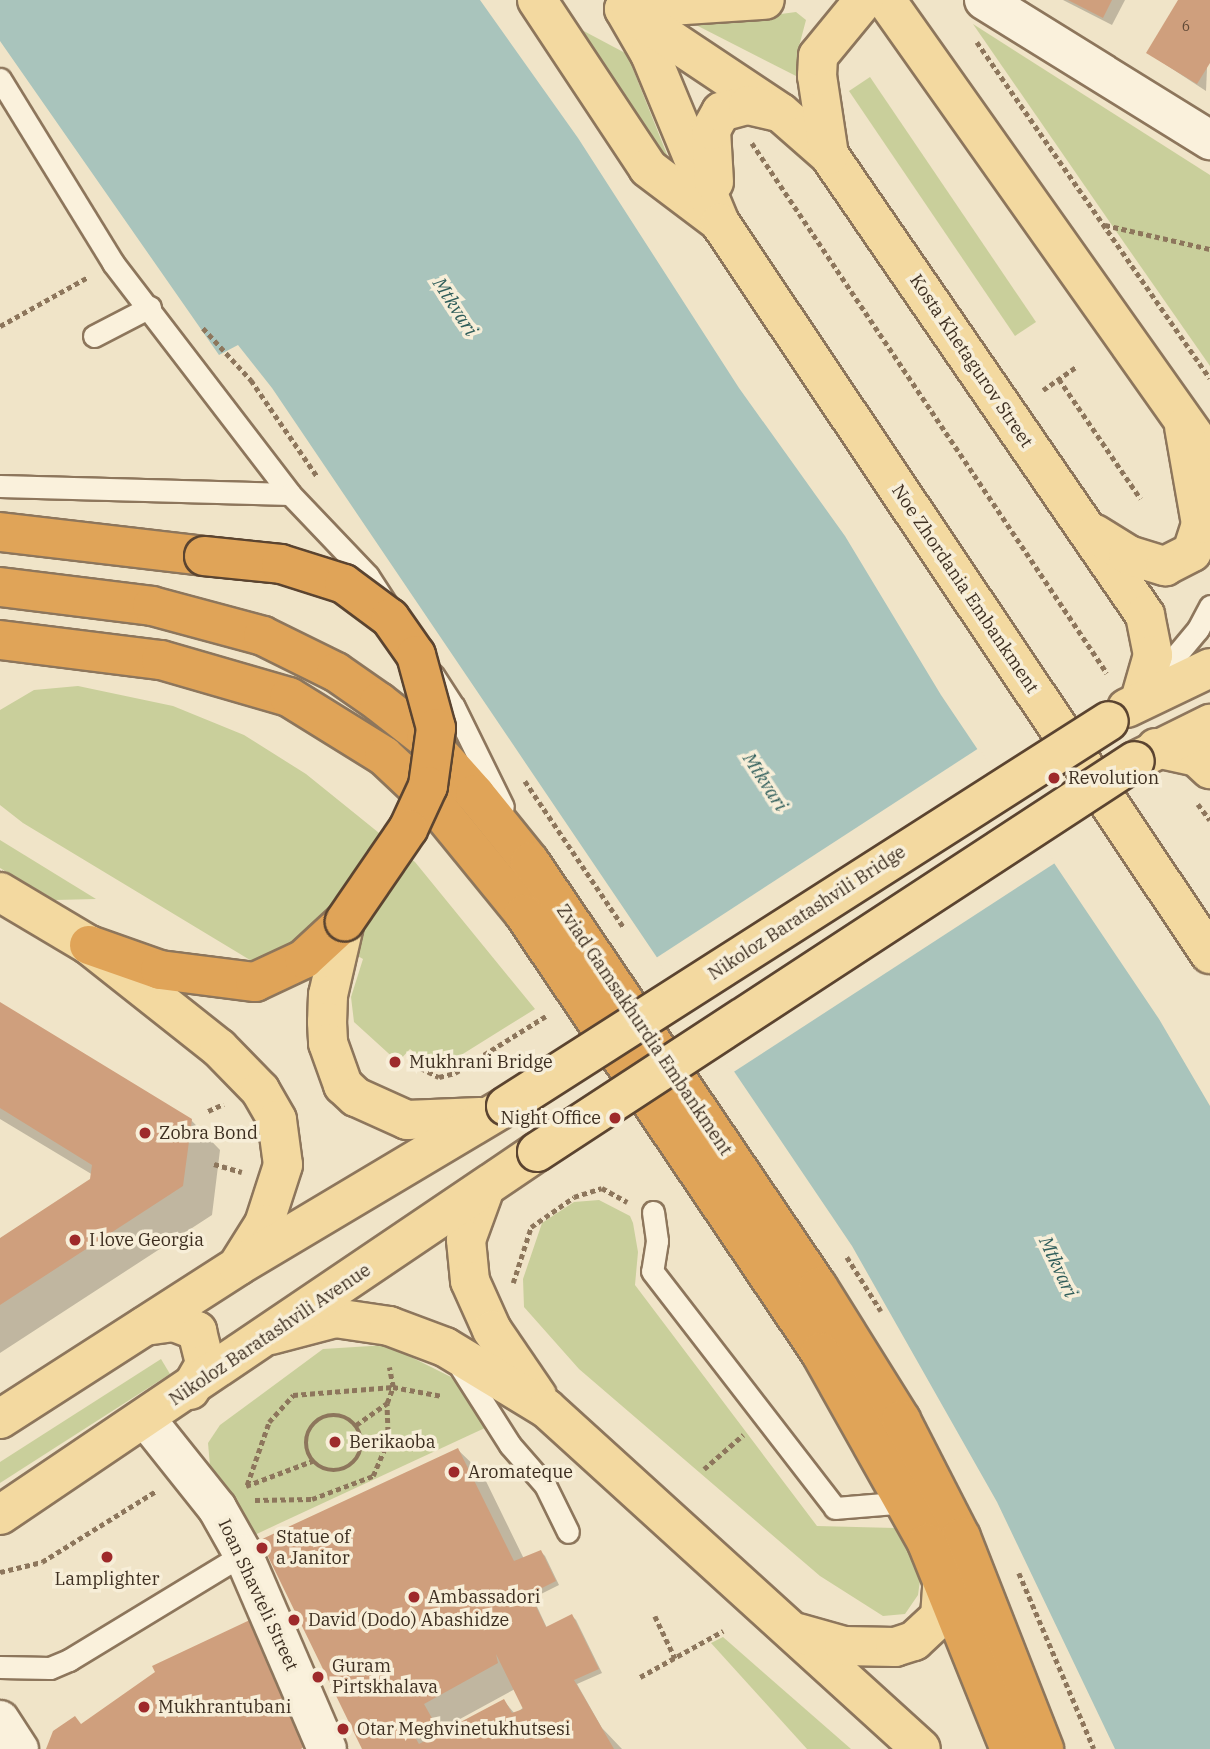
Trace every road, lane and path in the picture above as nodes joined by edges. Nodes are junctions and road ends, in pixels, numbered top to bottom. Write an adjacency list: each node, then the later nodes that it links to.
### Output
1 (537, 0): 14 (main road, Noe Zhordania Embankment)
2 (765, 0): 5 (main road)
3 (864, 0): 7 (main road)
4 (886, 0): 8 (main road)
5 (620, 4): 10 (main road, Kosta Khetagurov Street); 14 (main road, Noe Zhordania Embankment)
6 (978, 18): 12 (street); 15 (path)
7 (831, 38): 8 (main road); 13 (main road)
8 (923, 53): 25 (main road)
9 (0, 79): 18 (lane)
10 (781, 113): 13 (main road, Kosta Khetagurov Street); 14 (main road)
11 (749, 140): 37 (path)
12 (1210, 140)
13 (829, 155): 31 (main road, Kosta Khetagurov Street)
14 (720, 223): 46 (main road, Noe Zhordania Embankment)
15 (1104, 225): 16 (path); 22 (path)
16 (1210, 249)
17 (81, 265): 19 (path)
18 (150, 307): 20 (lane); 29 (lane)
19 (0, 326)
20 (94, 336)
21 (1076, 368): 23 (path)
22 (1210, 378)
23 (1059, 379): 24 (path); 30 (path)
24 (1043, 390)
25 (1183, 425): 26 (main road); 28 (lane); 31 (main road)
26 (1210, 458)
27 (0, 486): 29 (lane)
28 (1210, 492)
29 (290, 494): 42 (lane)
30 (1141, 499)
31 (1084, 527): 38 (main road, Kosta Khetagurov Street)
32 (0, 532): 44 (highway, bridge)
33 (0, 587): 42 (highway, Zviad Gamsakhurdia Embankment)
34 (1210, 606): 38 (lane)
35 (0, 640): 75 (highway, Zviad Gamsakhurdia Embankment)
36 (1210, 667): 38 (main road, Nikoloz Baratashvili Bridge)
37 (1104, 682)
38 (1124, 710): 51 (main road, Nikoloz Baratashvili Bridge, bridge)
39 (1210, 724): 40 (main road)
40 (1145, 754): 41 (main road); 54 (main road, Nikoloz Baratashvili Avenue, bridge)
41 (1210, 769)
42 (530, 862): 93 (highway, Zviad Gamsakhurdia Embankment)
43 (0, 892): 45 (main road)
44 (345, 921): 45 (highway); 51 (main road)
45 (89, 945): 56 (main road)
46 (1210, 954)
47 (546, 1016): 48 (path)
48 (476, 1061): 49 (path); 50 (path)
49 (413, 1064)
50 (480, 1068)
51 (497, 1111): 56 (main road)
52 (214, 1164): 53 (path)
53 (245, 1173)
54 (485, 1188): 59 (main road, Nikoloz Baratashvili Avenue); 66 (main road)
55 (653, 1212): 57 (path); 67 (lane)
56 (238, 1266): 58 (main road)
57 (512, 1287)
58 (145, 1326): 63 (main road); 68 (main road)
59 (271, 1335): 60 (main road); 63 (main road, Nikoloz Baratashvili Avenue)
60 (446, 1347): 66 (main road); 78 (lane)
61 (389, 1366): 62 (path)
62 (393, 1387): 64 (path); 65 (path); 74 (path)
63 (190, 1390): 69 (main road, Nikoloz Baratashvili Avenue)
64 (387, 1403): 70 (path); 76 (path)
65 (450, 1403)
66 (547, 1409): 84 (main road)
67 (765, 1418): 73 (path); 75 (lane)
68 (0, 1419)
69 (146, 1419): 72 (street, Ioan Shavteli Street); 77 (main road, Nikoloz Baratashvili Avenue)
70 (356, 1424): 71 (path); 71 (path)
71 (312, 1461): 74 (path)
72 (183, 1469): 76 (street, Ioan Shavteli Street); 80 (path)
73 (704, 1469)
74 (247, 1485): 76 (path)
75 (906, 1502): 81 (highway, Zviad Gamsakhurdia Embankment)
76 (228, 1505): 79 (street, Ioan Shavteli Street)
77 (0, 1515)
78 (568, 1532)
79 (243, 1555): 86 (lane); 90 (street, Ioan Shavteli Street)
80 (0, 1573)
81 (943, 1578): 84 (main road); 92 (highway, Zviad Gamsakhurdia Embankment)
82 (655, 1616): 85 (path)
83 (723, 1631): 85 (path)
84 (789, 1631): 91 (main road)
85 (675, 1658): 87 (path)
86 (0, 1667)
87 (640, 1677)
88 (0, 1720): 89 (street)
89 (19, 1749)
90 (327, 1749)
91 (921, 1749)
92 (1010, 1749)
93 (1044, 1749)

